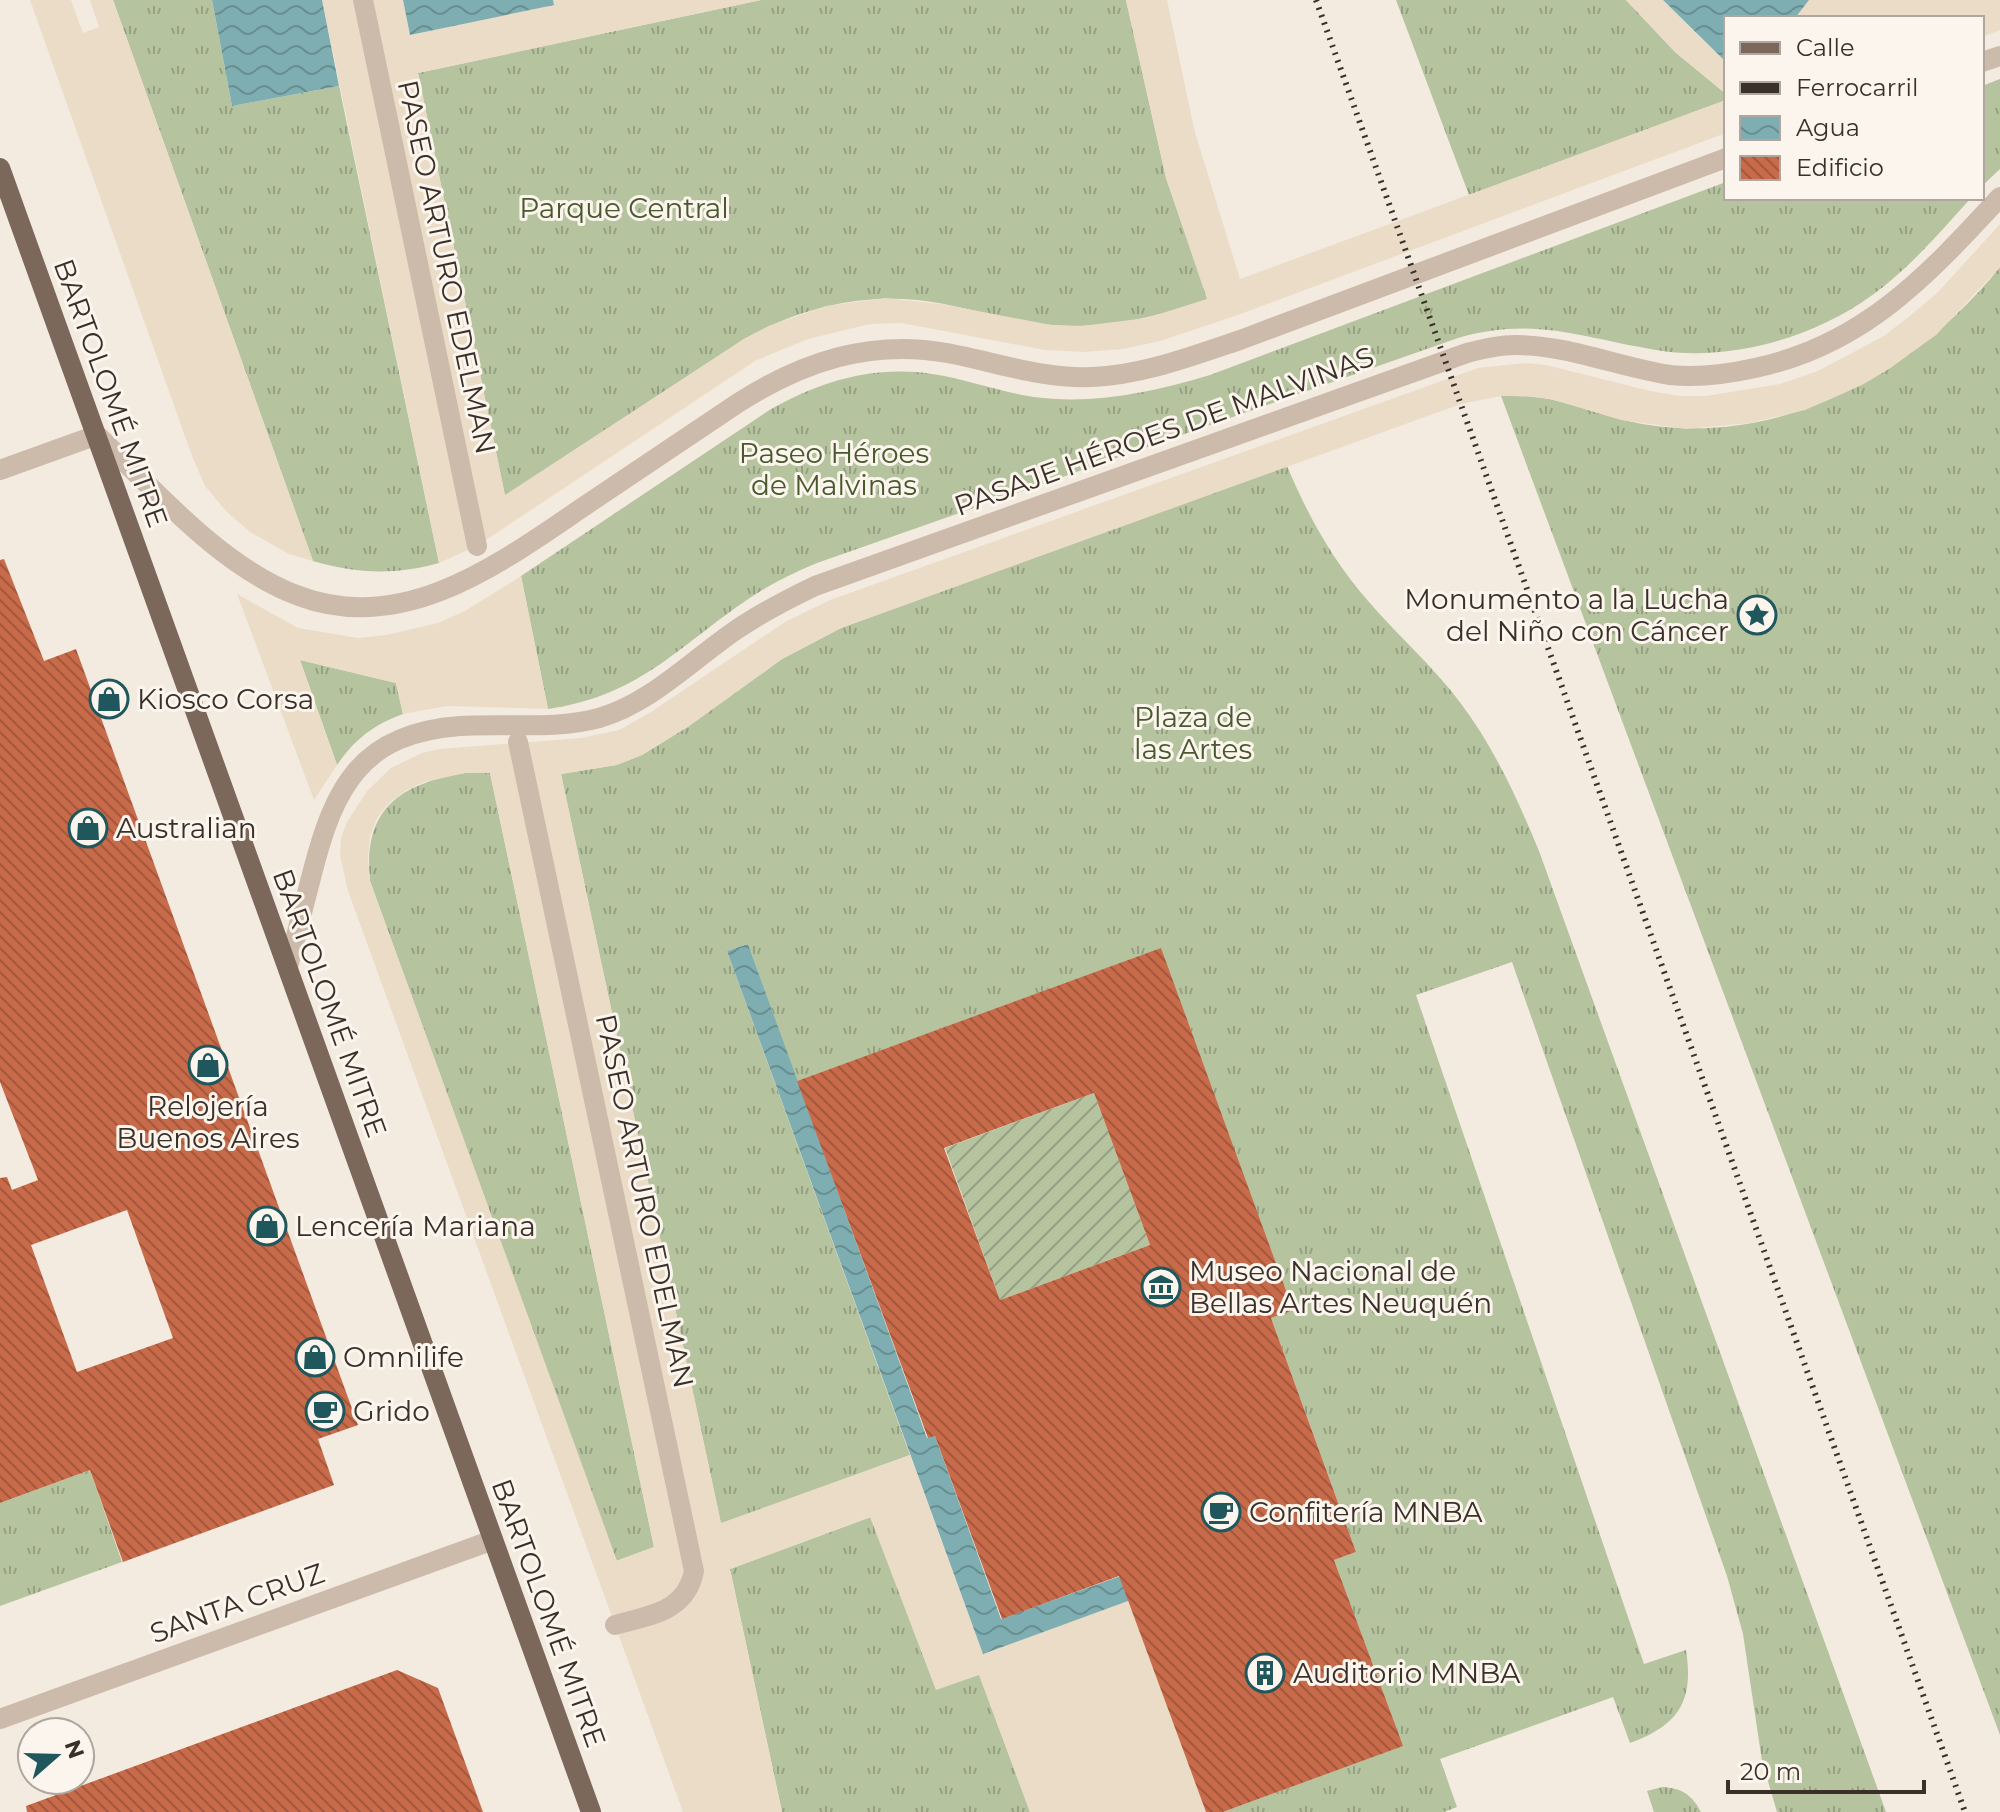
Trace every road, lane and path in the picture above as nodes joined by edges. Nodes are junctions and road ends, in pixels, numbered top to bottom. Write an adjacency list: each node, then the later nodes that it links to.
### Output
1 (363, 0): 7 (street, PASEO ARTURO EDELMAN)
2 (1724, 159): 5 (street)
3 (0, 168): 5 (main road, BARTOLOMÉ MITRE)
4 (2000, 197): 9 (street, PASAJE HÉROES DE MALVINAS)
5 (97, 435): 6 (street); 9 (main road, BARTOLOMÉ MITRE)
6 (0, 470)
7 (477, 546)
8 (518, 742): 11 (street, PASEO ARTURO EDELMAN)
9 (288, 967): 10 (main road, BARTOLOMÉ MITRE)
10 (493, 1540): 12 (street, SANTA CRUZ); 13 (main road, BARTOLOMÉ MITRE)
11 (615, 1625)
12 (0, 1719)
13 (591, 1812)

